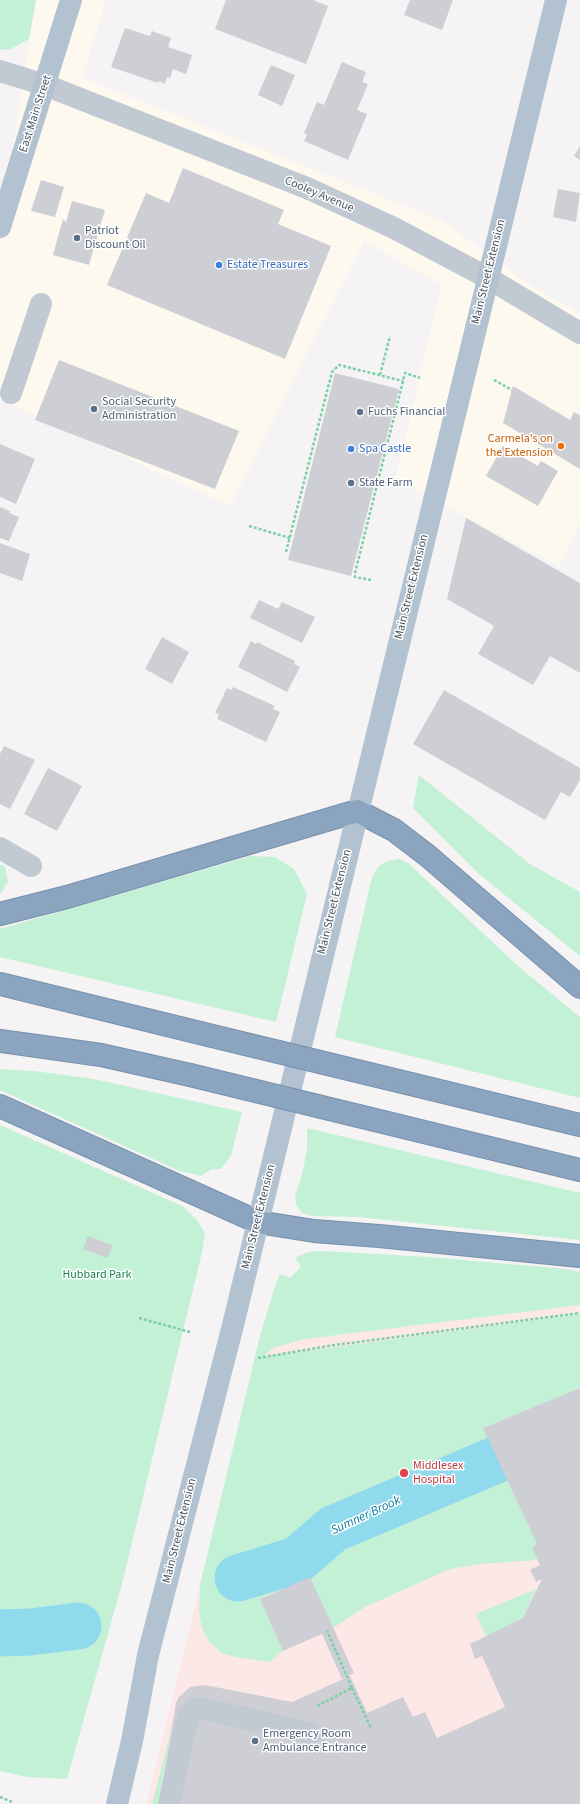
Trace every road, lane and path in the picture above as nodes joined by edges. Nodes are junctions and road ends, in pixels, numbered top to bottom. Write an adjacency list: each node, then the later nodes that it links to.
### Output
1 (71, 0): 4 (main road, East Main Street)
2 (556, 0): 6 (main road, Main Street Extension)
3 (0, 71): 4 (street, Cooley Avenue)
4 (46, 86): 5 (main road, East Main Street); 6 (street, Cooley Avenue)
5 (0, 227)
6 (488, 278): 8 (street, Cooley Avenue); 20 (main road, Main Street Extension)
7 (41, 304): 15 (street)
8 (580, 333)
9 (390, 336): 10 (path)
10 (380, 375): 13 (path); 17 (path)
11 (420, 378): 13 (path)
12 (494, 380): 14 (path)
13 (403, 381): 19 (path)
14 (512, 390)
15 (11, 393)
16 (249, 526): 17 (path)
17 (290, 538): 18 (path)
18 (286, 552)
19 (371, 580)
20 (358, 811): 23 (highway); 25 (highway); 30 (main road, Main Street Extension)
21 (0, 848): 22 (street)
22 (31, 866)
23 (0, 914)
24 (0, 984): 28 (highway, bridge)
25 (580, 987)
26 (0, 1041): 29 (highway, bridge)
27 (0, 1106): 30 (highway)
28 (580, 1125)
29 (580, 1170)
30 (258, 1222): 31 (highway); 43 (main road, Main Street Extension)
31 (580, 1256)
32 (580, 1313): 35 (path)
33 (139, 1318): 34 (path)
34 (190, 1332)
35 (258, 1358)
36 (327, 1631): 37 (path)
37 (352, 1688): 38 (path); 39 (path)
38 (317, 1706)
39 (371, 1728)
40 (310, 1733): 44 (street)
41 (0, 1797): 42 (path)
42 (12, 1804)
43 (117, 1804)
44 (169, 1804)

